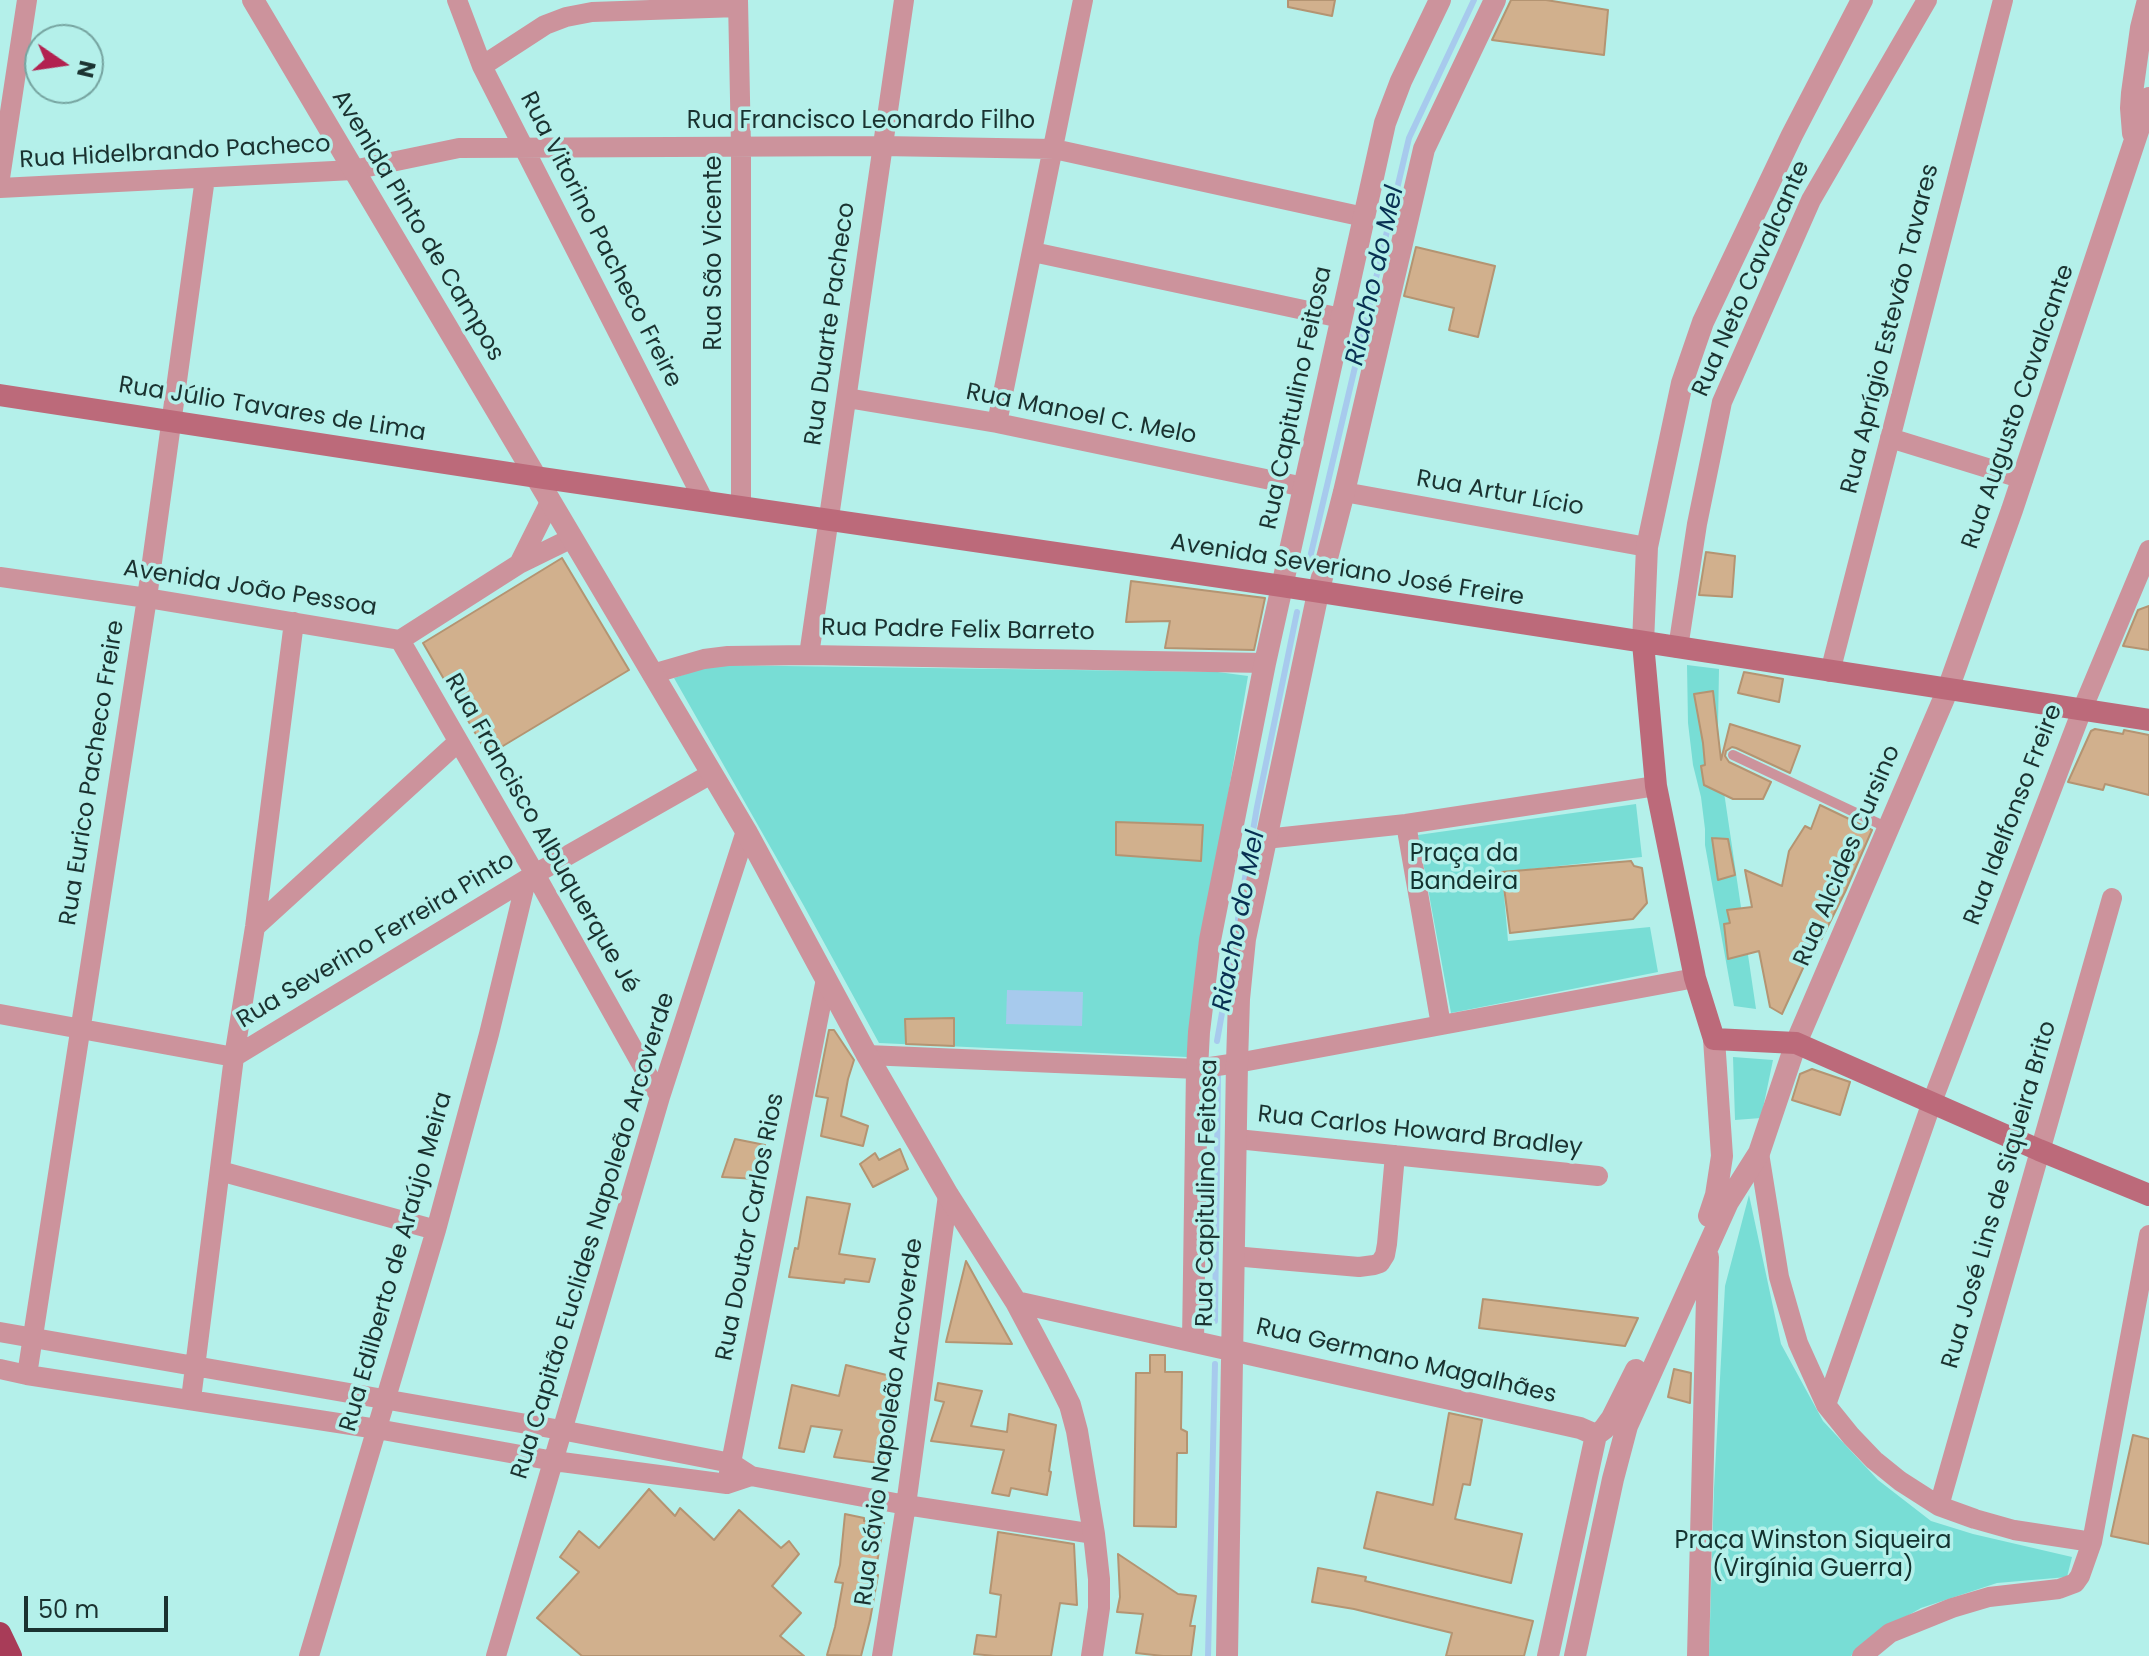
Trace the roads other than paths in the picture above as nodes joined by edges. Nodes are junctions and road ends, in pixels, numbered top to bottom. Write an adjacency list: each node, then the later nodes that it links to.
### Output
1 (27, 0): 21 (street)
2 (253, 0): 20 (street, Avenida Pinto de Campos)
3 (457, 0): 13 (street, Rua Vitorino Pacheco Freire)
4 (904, 0): 16 (street, Rua Duarte Pacheco)
5 (1083, 0): 19 (street)
6 (1440, 0): 24 (street, Rua Capitulino Feitosa)
7 (1495, 0): 35 (street, Rua Capitulino Feitosa)
8 (1862, 0): 41 (street, Rua Neto Cavalcante)
9 (1927, 0): 52 (street, Rua Neto Cavalcante)
10 (2003, 0): 31 (street, Rua Aprígio Estevão Tavares)
11 (2148, 0): 15 (street, Rua Augusto Cavalcante)
12 (738, 4): 13 (street); 18 (street, Rua São Vicente)
13 (482, 66): 17 (street, Rua Vitorino Pacheco Freire)
14 (2149, 98): 15 (street, Rua Augusto Cavalcante)
15 (2142, 143): 33 (street, Rua Augusto Cavalcante)
16 (882, 146): 18 (street, Rua Francisco Leonardo Filho); 19 (street, Rua Francisco Leonardo Filho); 28 (street, Rua Duarte Pacheco)
17 (523, 147): 18 (street, Rua Francisco Leonardo Filho); 20 (street, Rua Francisco Leonardo Filho); 36 (street, Rua Vitorino Pacheco Freire)
18 (741, 147): 38 (street, Rua São Vicente)
19 (1054, 149): 24 (street, Rua Francisco Leonardo Filho); 25 (street)
20 (353, 170): 22 (street, Rua Hidelbrando Pacheco); 32 (street, Avenida Pinto de Campos)
21 (0, 178)
22 (205, 178): 23 (street, Rua Hidelbrando Pacheco); 29 (street, Rua Eurico Pacheco Freire)
23 (0, 188)
24 (1364, 217): 26 (street, Rua Capitulino Feitosa)
25 (1033, 252): 26 (street); 30 (street)
26 (1341, 318): 34 (street, Rua Capitulino Feitosa)
27 (0, 395): 29 (main road, Rua Júlio Tavares de Lima)
28 (847, 398): 30 (street, Rua Manoel C. Melo); 39 (street, Rua Duarte Pacheco)
29 (172, 421): 32 (main road, Rua Júlio Tavares de Lima); 48 (street, Rua Eurico Pacheco Freire)
30 (997, 423): 34 (street, Rua Manoel C. Melo)
31 (1890, 438): 33 (street); 55 (street, Rua Aprígio Estevão Tavares)
32 (536, 477): 36 (main road, Avenida Severiano José Freire); 37 (street, Avenida Pinto de Campos)
33 (2023, 479): 57 (street, Rua Augusto Cavalcante)
34 (1304, 487): 45 (street, Rua Capitulino Feitosa)
35 (1344, 492): 41 (street, Rua Artur Lício); 47 (street, Rua Capitulino Feitosa)
36 (704, 501): 38 (main road, Avenida Severiano José Freire)
37 (550, 502): 40 (street, Avenida Pinto de Campos); 43 (street)
38 (741, 507): 39 (main road, Avenida Severiano José Freire)
39 (828, 519): 45 (main road, Avenida Severiano José Freire); 53 (street, Rua Duarte Pacheco)
40 (572, 538): 43 (street, Avenida João Pessoa); 56 (street, Avenida Pinto de Campos)
41 (1647, 547): 51 (street, Rua Neto Cavalcante)
42 (2149, 550): 46 (street, Rua Idelfonso Freire)
43 (519, 564): 50 (street, Avenida João Pessoa)
44 (0, 577): 48 (street, Avenida João Pessoa)
45 (1282, 586): 47 (main road, Avenida Severiano José Freire); 54 (street, Rua Capitulino Feitosa)
46 (2142, 588): 58 (street, Rua Idelfonso Freire)
47 (1318, 593): 51 (main road, Avenida Severiano José Freire); 67 (street, Rua Capitulino Feitosa)
48 (147, 598): 49 (street, Avenida João Pessoa); 75 (street, Rua Eurico Pacheco Freire)
49 (294, 622): 50 (street, Avenida João Pessoa); 70 (street)
50 (400, 640): 60 (street, Rua Francisco Albuquerque Jé)
51 (1643, 643): 52 (main road, Avenida Severiano José Freire); 63 (main road)
52 (1678, 648): 55 (main road, Avenida Severiano José Freire)
53 (809, 655): 54 (street, Rua Padre Felix Barreto); 56 (street, Rua Padre Felix Barreto)
54 (1265, 663): 81 (street, Rua Capitulino Feitosa)
55 (1830, 672): 57 (main road, Avenida Severiano José Freire)
56 (652, 674): 62 (street, Avenida Pinto de Campos)
57 (1948, 689): 58 (main road, Avenida Severiano José Freire); 65 (street, Rua Alcides Cursino)
58 (2082, 710): 59 (main road, Avenida Severiano José Freire); 83 (street, Rua Idelfonso Freire)
59 (2149, 720)
60 (458, 742): 68 (street, Rua Francisco Albuquerque Jé); 70 (street)
61 (1733, 755): 65 (lane)
62 (711, 774): 66 (street, Avenida Pinto de Campos); 68 (street, Rua Severino Ferreira Pinto)
63 (1656, 786): 64 (street); 71 (main road)
64 (1406, 824): 67 (street); 74 (street)
65 (1888, 828): 77 (street, Rua Alcides Cursino)
66 (746, 831): 72 (street, Avenida Pinto de Campos); 82 (street, Rua Capitão Euclides Napoleão Arcoverde)
67 (1265, 839): 80 (street, Rua Capitulino Feitosa)
68 (531, 878): 79 (street, Rua Severino Ferreira Pinto); 82 (street, Rua Francisco Albuquerque Jé); 92 (street, Rua Edilberto de Araújo Meira)
69 (2112, 898): 85 (street, Rua José Lins de Siqueira Brito)
70 (255, 927): 79 (street)
71 (1695, 978): 74 (street); 76 (main road)
72 (826, 979): 78 (street, Avenida Pinto de Campos); 111 (street, Rua Doutor Carlos Rios)
73 (0, 1014): 75 (street, Rua Severino Ferreira Pinto)
74 (1441, 1025): 80 (street)
75 (79, 1029): 79 (street, Rua Severino Ferreira Pinto); 98 (street, Rua Eurico Pacheco Freire)
76 (1714, 1039): 77 (main road); 109 (street)
77 (1796, 1043): 83 (main road); 86 (street, Rua Alcides Cursino)
78 (867, 1055): 81 (street); 90 (street, Avenida Pinto de Campos)
79 (234, 1057): 88 (street)
80 (1237, 1063): 81 (street); 84 (street, Rua Capitulino Feitosa)
81 (1197, 1069): 99 (street, Rua Capitulino Feitosa)
82 (660, 1097): 108 (street, Rua Capitão Euclides Napoleão Arcoverde)
83 (1932, 1102): 85 (main road); 106 (street, Rua Idelfonso Freire)
84 (1237, 1139): 87 (street, Rua Carlos Howard Bradley); 95 (street, Rua Capitulino Feitosa)
85 (2039, 1150): 91 (main road); 116 (street, Rua José Lins de Siqueira Brito)
86 (1759, 1153): 94 (street, Rua Alcides Cursino); 106 (street)
87 (1395, 1155): 89 (street, Rua Carlos Howard Bradley); 95 (street)
88 (220, 1171): 92 (street); 101 (street)
89 (1598, 1176)
90 (948, 1195): 96 (street, Avenida Pinto de Campos); 115 (street, Rua Sávio Napoleão Arcoverde)
91 (2149, 1195)
92 (436, 1230): 105 (street, Rua Edilberto de Araújo Meira)
93 (2149, 1235): 118 (street)
94 (1708, 1246): 113 (street, Rua Alcides Cursino); 130 (street)
95 (1233, 1256): 100 (street, Rua Capitulino Feitosa)
96 (1016, 1302): 99 (street, Rua Germano Magalhães); 117 (street, Avenida Pinto de Campos)
97 (0, 1332): 98 (street)
98 (32, 1338): 101 (street); 103 (street, Rua Eurico Pacheco Freire)
99 (1193, 1341): 100 (street, Rua Germano Magalhães)
100 (1231, 1349): 109 (street, Rua Germano Magalhães); 127 (street, Rua Capitulino Feitosa)
101 (196, 1365): 104 (street); 105 (street)
102 (0, 1369): 103 (street)
103 (27, 1375): 104 (street)
104 (191, 1399): 107 (street)
105 (386, 1400): 107 (street, Rua Edilberto de Araújo Meira); 108 (street)
106 (1826, 1405): 116 (street)
107 (377, 1429): 110 (street); 123 (street, Rua Edilberto de Araújo Meira)
108 (561, 1430): 110 (street, Rua Capitão Euclides Napoleão Arcoverde); 111 (street)
109 (1596, 1435): 113 (street); 119 (street)
110 (554, 1461): 114 (street); 124 (street, Rua Capitão Euclides Napoleão Arcoverde)
111 (731, 1463): 112 (street); 114 (street, Rua Doutor Carlos Rios)
112 (751, 1476): 114 (street); 115 (street)
113 (1613, 1479): 120 (street, Rua Alcides Cursino)
114 (727, 1484)
115 (906, 1505): 117 (street); 125 (street, Rua Sávio Napoleão Arcoverde)
116 (1939, 1506): 118 (street)
117 (1094, 1534): 126 (street, Avenida Pinto de Campos)
118 (2092, 1542): 131 (street)
119 (1560, 1601): 120 (street); 128 (street)
120 (1585, 1606): 129 (street, Rua Alcides Cursino)
121 (0, 1633): 122 (highway)
122 (11, 1656)
123 (309, 1656)
124 (496, 1656)
125 (882, 1656)
126 (1092, 1656)
127 (1227, 1656)
128 (1548, 1656)
129 (1575, 1656)
130 (1698, 1656)
131 (1862, 1656)

